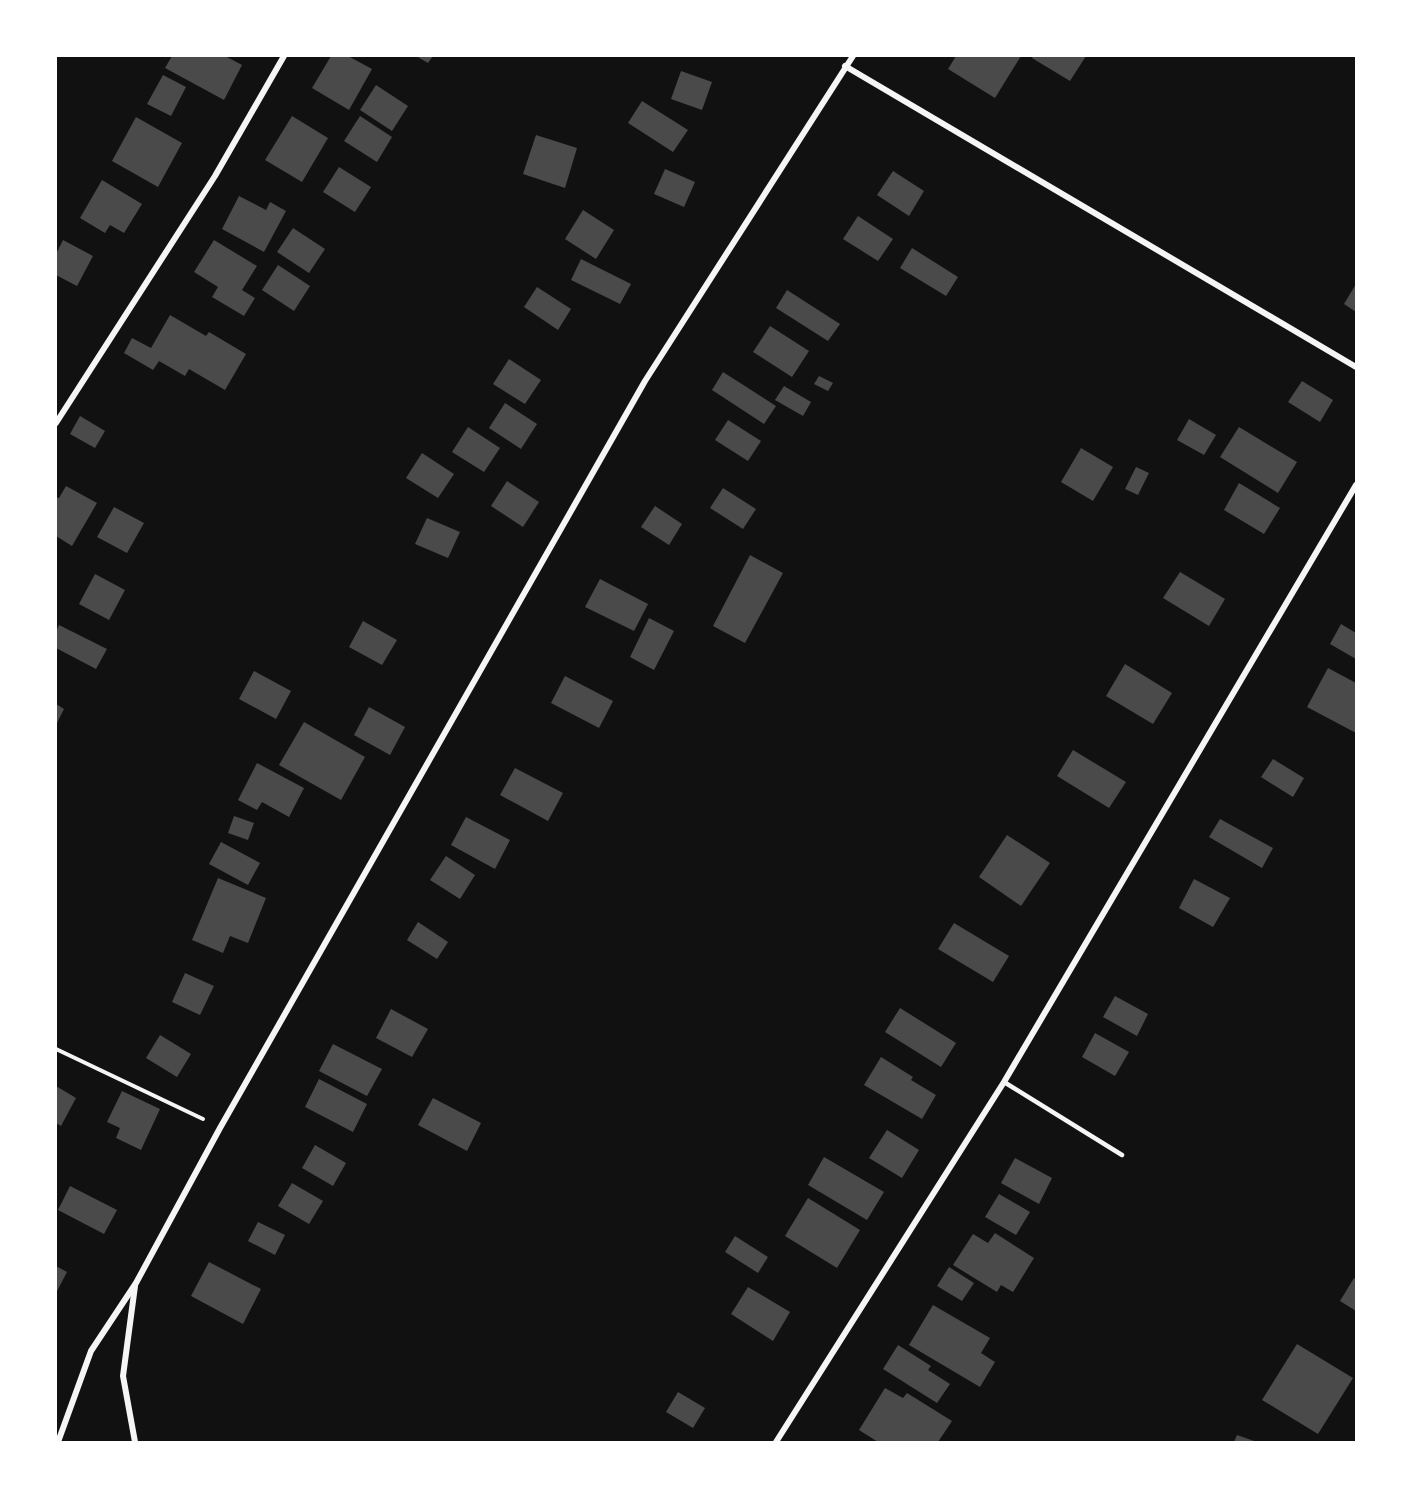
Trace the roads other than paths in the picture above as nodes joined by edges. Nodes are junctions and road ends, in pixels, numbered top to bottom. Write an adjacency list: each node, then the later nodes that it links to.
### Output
1 (284, 56): 5 (street)
2 (853, 56): 3 (street)
3 (845, 66): 4 (street); 9 (street)
4 (1356, 367)
5 (56, 423)
6 (1356, 485): 7 (street)
7 (1004, 1082): 8 (lane); 12 (street)
8 (1122, 1155)
9 (136, 1282): 10 (street); 11 (street)
10 (58, 1443)
11 (135, 1443)
12 (776, 1443)

